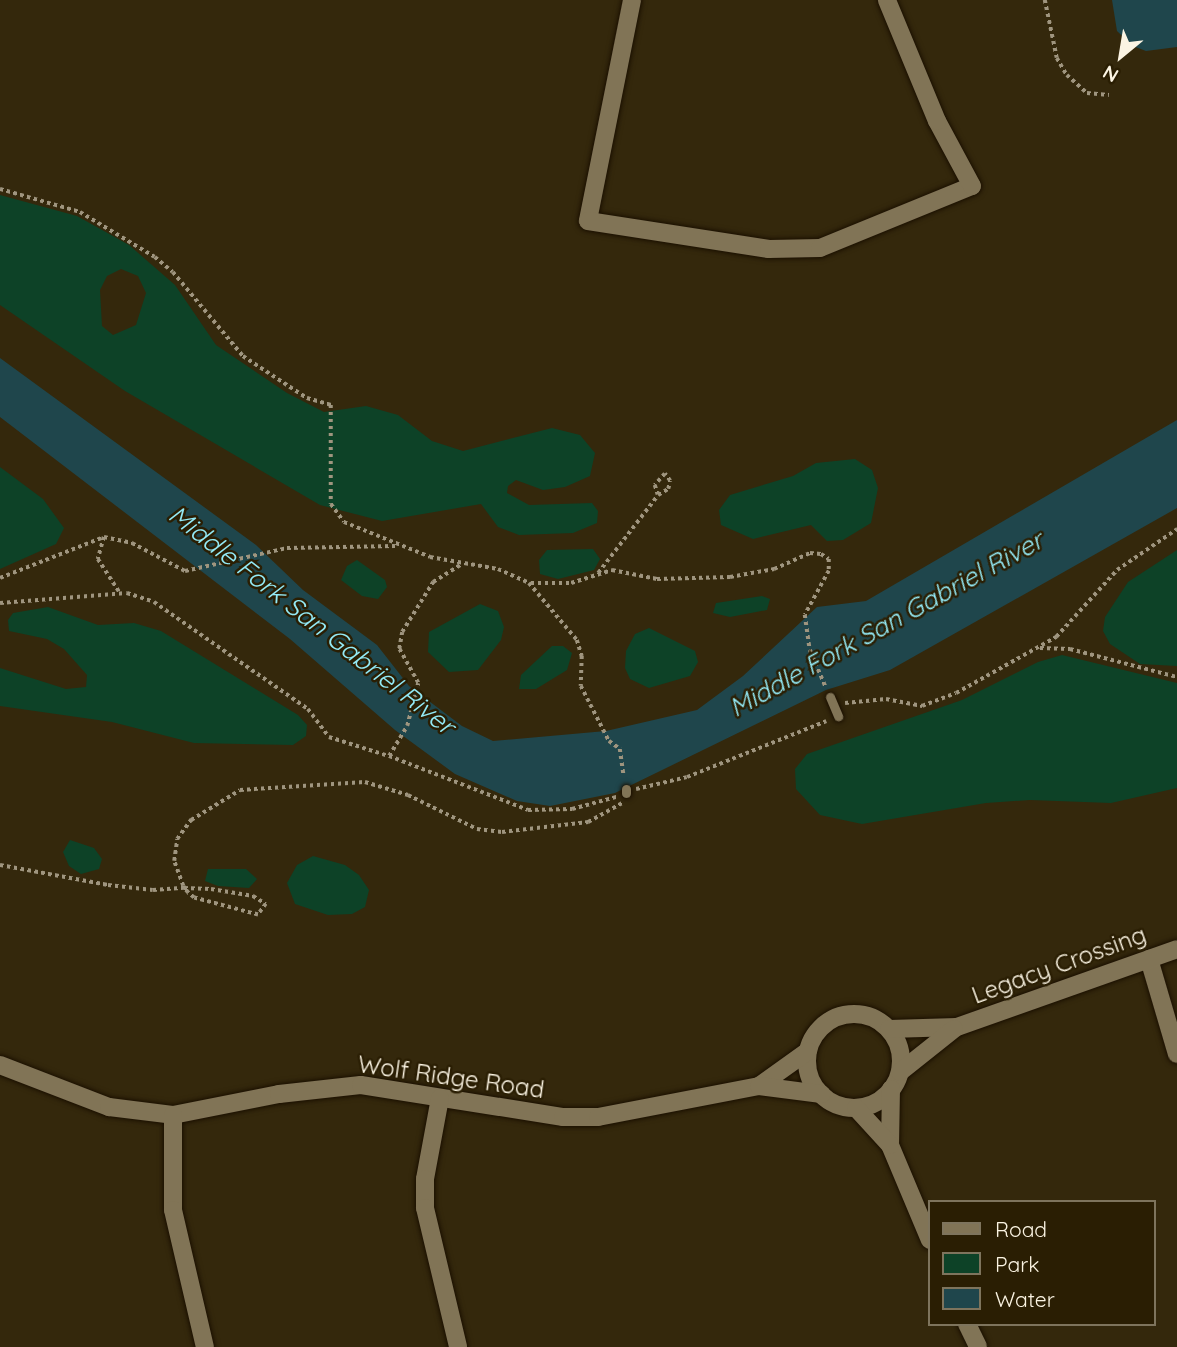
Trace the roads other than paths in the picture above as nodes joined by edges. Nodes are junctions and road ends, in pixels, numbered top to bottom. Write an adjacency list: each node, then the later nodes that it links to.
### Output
1 (632, 0): 2 (street)
2 (887, 0)
3 (830, 696): 4 (lane)
4 (838, 716)
5 (1177, 949): 6 (street, Legacy Crossing)
6 (1149, 959): 7 (street, Legacy Crossing); 10 (street)
7 (957, 1027): 8 (street, Legacy Crossing); 12 (street, Legacy Crossing)
8 (889, 1029): 9 (street, Legacy Crossing); 12 (street)
9 (808, 1051): 13 (street, Wolf Ridge Road); 15 (street)
10 (1177, 1054)
11 (0, 1065): 18 (street, Wolf Ridge Road)
12 (900, 1072): 14 (street, Legacy Crossing)
13 (760, 1086): 15 (street); 16 (street, Wolf Ridge Road)
14 (891, 1089): 17 (street); 19 (street)
15 (821, 1094): 17 (street)
16 (440, 1098): 18 (street, Wolf Ridge Road); 23 (street)
17 (856, 1108): 19 (street)
18 (173, 1115): 22 (street)
19 (890, 1145): 20 (street)
20 (928, 1235)
21 (968, 1326): 24 (street)
22 (205, 1347)
23 (458, 1347)
24 (978, 1347)

